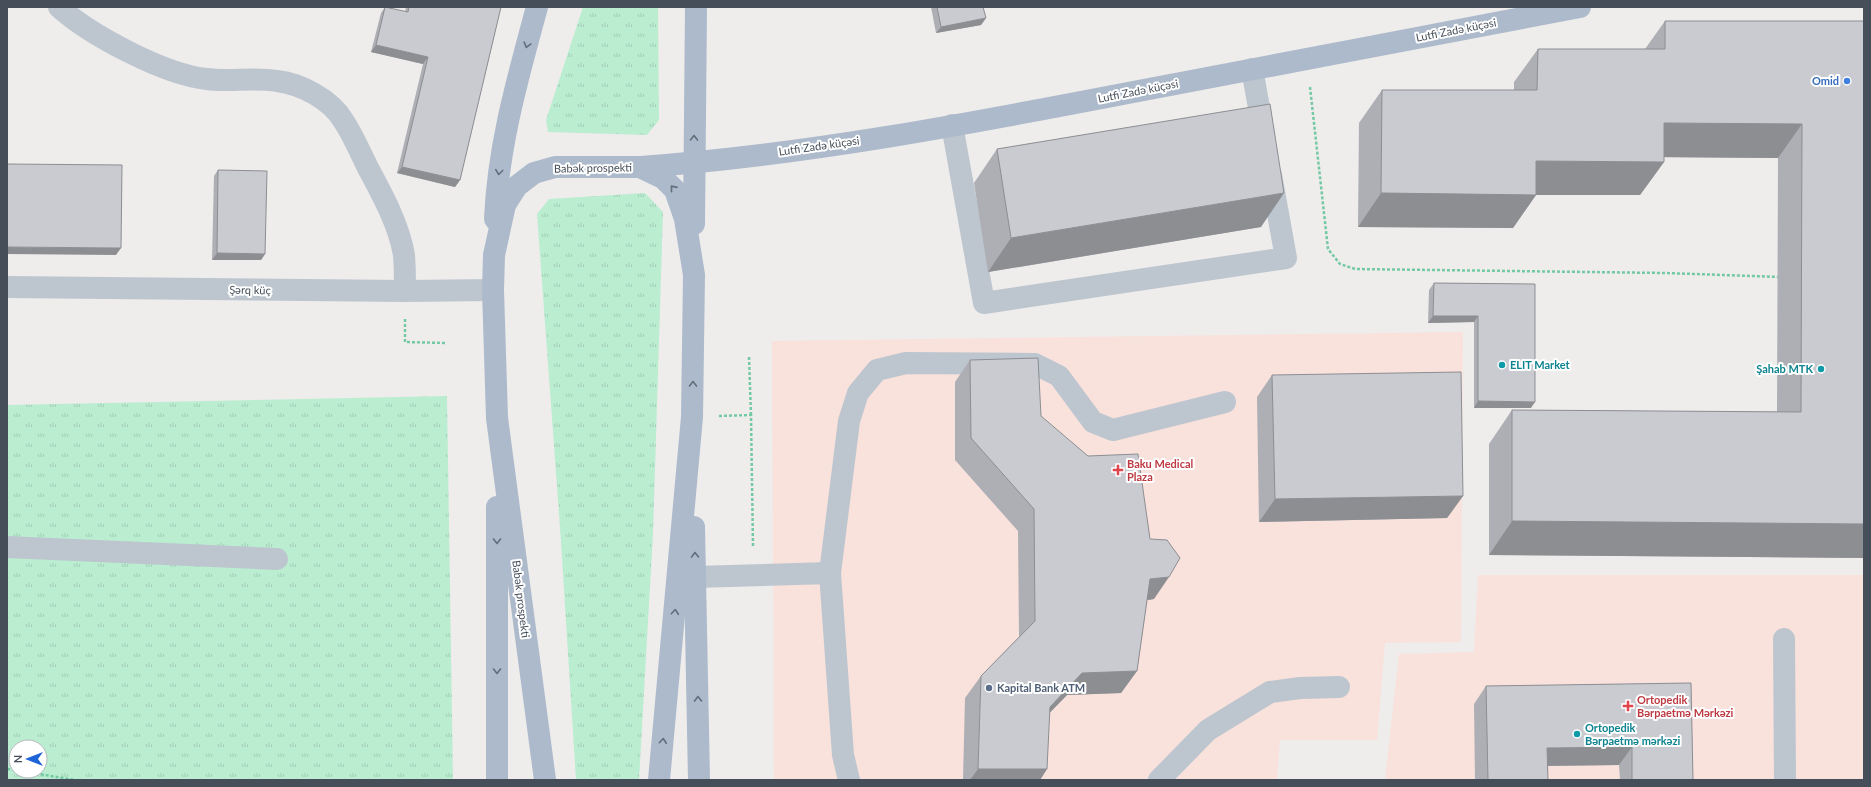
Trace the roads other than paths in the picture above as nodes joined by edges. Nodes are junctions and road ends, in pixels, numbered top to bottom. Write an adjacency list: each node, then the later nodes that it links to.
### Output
1 (59, 7): 14 (street)
2 (537, 7): 10 (main road, Babək prospekti, one-way to 10)
3 (696, 7): 8 (main road, Babək prospekti, one-way to 3)
4 (1580, 7): 5 (main road, Lutfi Zadə küçəsi)
5 (1529, 12): 6 (main road, Lutfi Zadə küçəsi)
6 (1252, 69): 7 (main road, Lutfi Zadə küçəsi); 7 (street)
7 (952, 125): 8 (main road, Lutfi Zadə küçəsi)
8 (694, 163): 9 (main road, Lutfi Zadə küçəsi); 11 (main road, Babək prospekti)
9 (640, 167): 10 (main road, Babək prospekti); 11 (main road, Babək prospekti, one-way to 9)
10 (494, 255): 13 (main road, Babək prospekti)
11 (694, 275): 16 (main road, Babək prospekti, one-way to 11)
12 (7, 287): 14 (street, Şərq küç)
13 (493, 290): 14 (street, Şərq küç); 17 (main road, Babək prospekti)
14 (405, 291)
15 (1224, 402): 20 (street)
16 (692, 417): 21 (main road, Babək prospekti, one-way to 16); 26 (main road, Babək prospekti, one-way to 16)
17 (498, 418): 24 (main road, Babək prospekti, one-way to 24); 25 (main road, Babək prospekti)
18 (7, 546): 19 (street)
19 (277, 559)
20 (830, 573): 21 (street); 28 (street)
21 (695, 577): 27 (main road, Babək prospekti, one-way to 21)
22 (1784, 639): 30 (street)
23 (1339, 687): 29 (street)
24 (497, 780)
25 (545, 780)
26 (659, 780)
27 (700, 780)
28 (849, 780)
29 (1159, 780)
30 (1785, 780)

